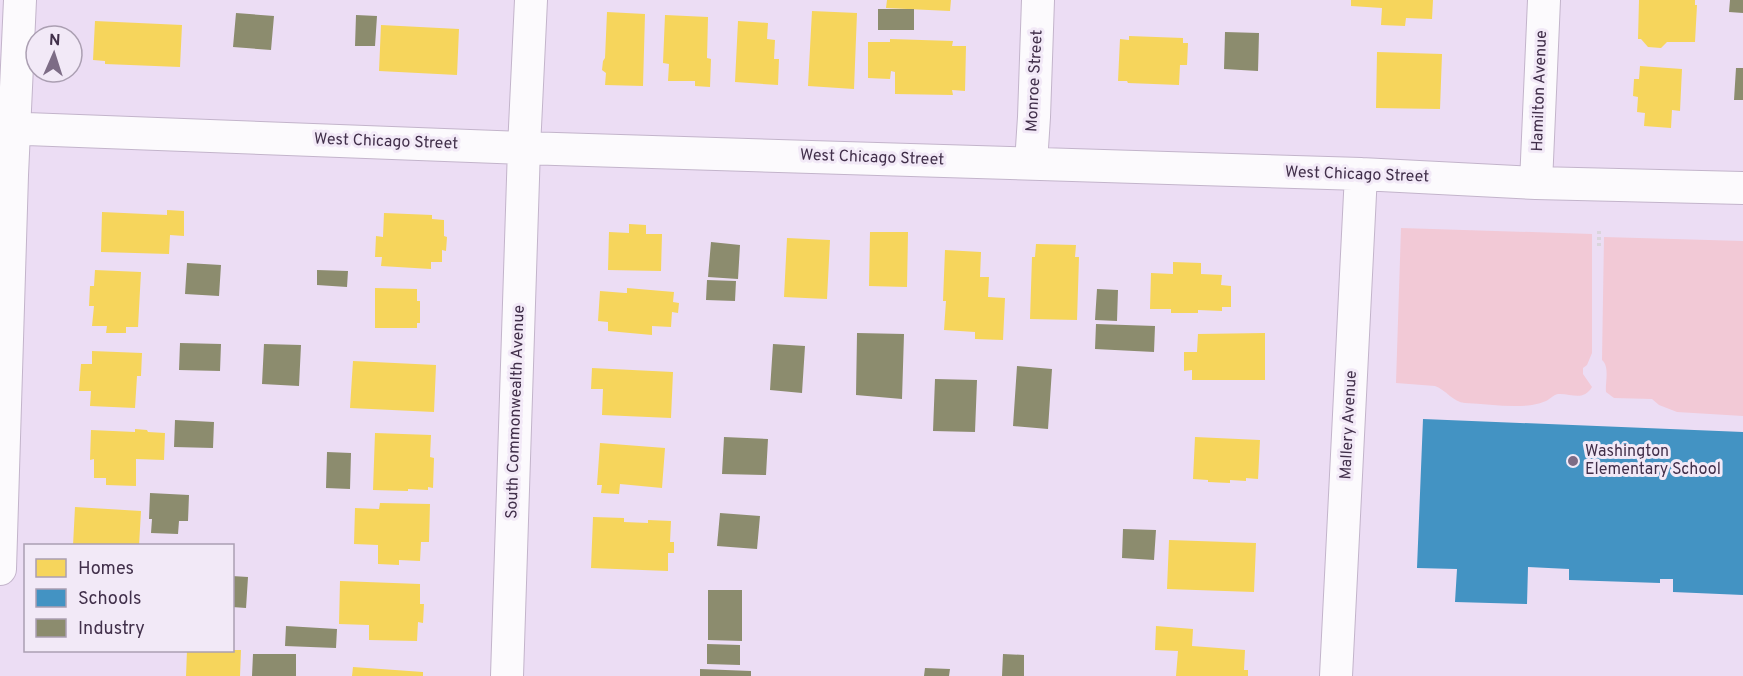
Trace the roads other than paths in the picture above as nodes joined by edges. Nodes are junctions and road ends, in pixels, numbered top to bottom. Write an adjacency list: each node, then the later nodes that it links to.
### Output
1 (20, 0): 5 (street)
2 (531, 0): 6 (street, South Commonwealth Avenue)
3 (1038, 0): 7 (street, Monroe Street)
4 (1544, 0): 9 (street, Hamilton Avenue)
5 (7, 128): 6 (street, West Chicago Street); 11 (street)
6 (524, 148): 7 (street, West Chicago Street); 12 (street, South Commonwealth Avenue)
7 (1030, 163): 8 (street, West Chicago Street)
8 (1361, 174): 9 (street, West Chicago Street); 13 (street, Mallery Avenue)
9 (1536, 183): 10 (street, West Chicago Street)
10 (1743, 188)
11 (0, 569)
12 (507, 676)
13 (1336, 676)

